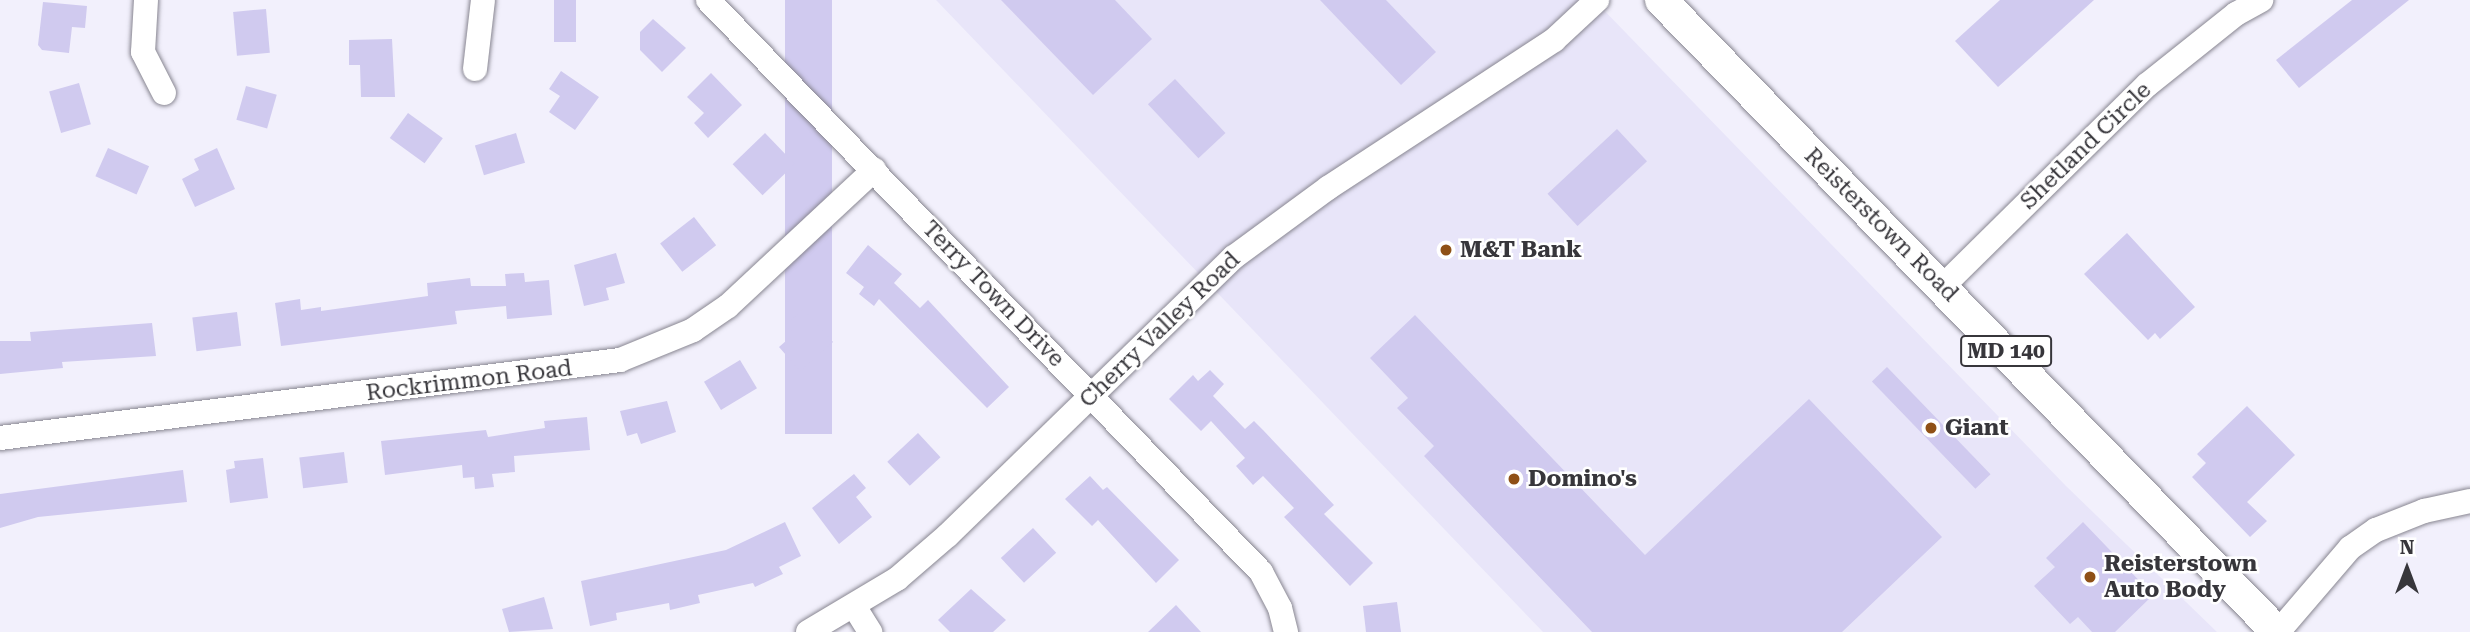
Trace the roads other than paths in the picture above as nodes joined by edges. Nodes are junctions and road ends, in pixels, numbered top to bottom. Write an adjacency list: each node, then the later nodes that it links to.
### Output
1 (146, 0): 9 (street)
2 (483, 0): 8 (street)
3 (708, 0): 10 (street, Terry Town Drive)
4 (1597, 0): 12 (street, Cherry Valley Road)
5 (1661, 0): 11 (main road, Reisterstown Road / MD 140)
6 (2261, 0): 7 (street, Shetland Circle)
7 (2232, 7): 11 (street, Shetland Circle)
8 (475, 69)
9 (164, 93)
10 (874, 170): 12 (street, Terry Town Drive); 13 (street, Rockrimmon Road)
11 (1941, 287): 19 (main road, Reisterstown Road / MD 140)
12 (1091, 396): 15 (street, Cherry Valley Road); 18 (street, Terry Town Drive)
13 (0, 439)
14 (2470, 501): 19 (street)
15 (854, 606): 16 (street, Cherry Valley Road); 17 (street)
16 (808, 632)
17 (870, 632)
18 (1286, 632)
19 (2277, 632)

